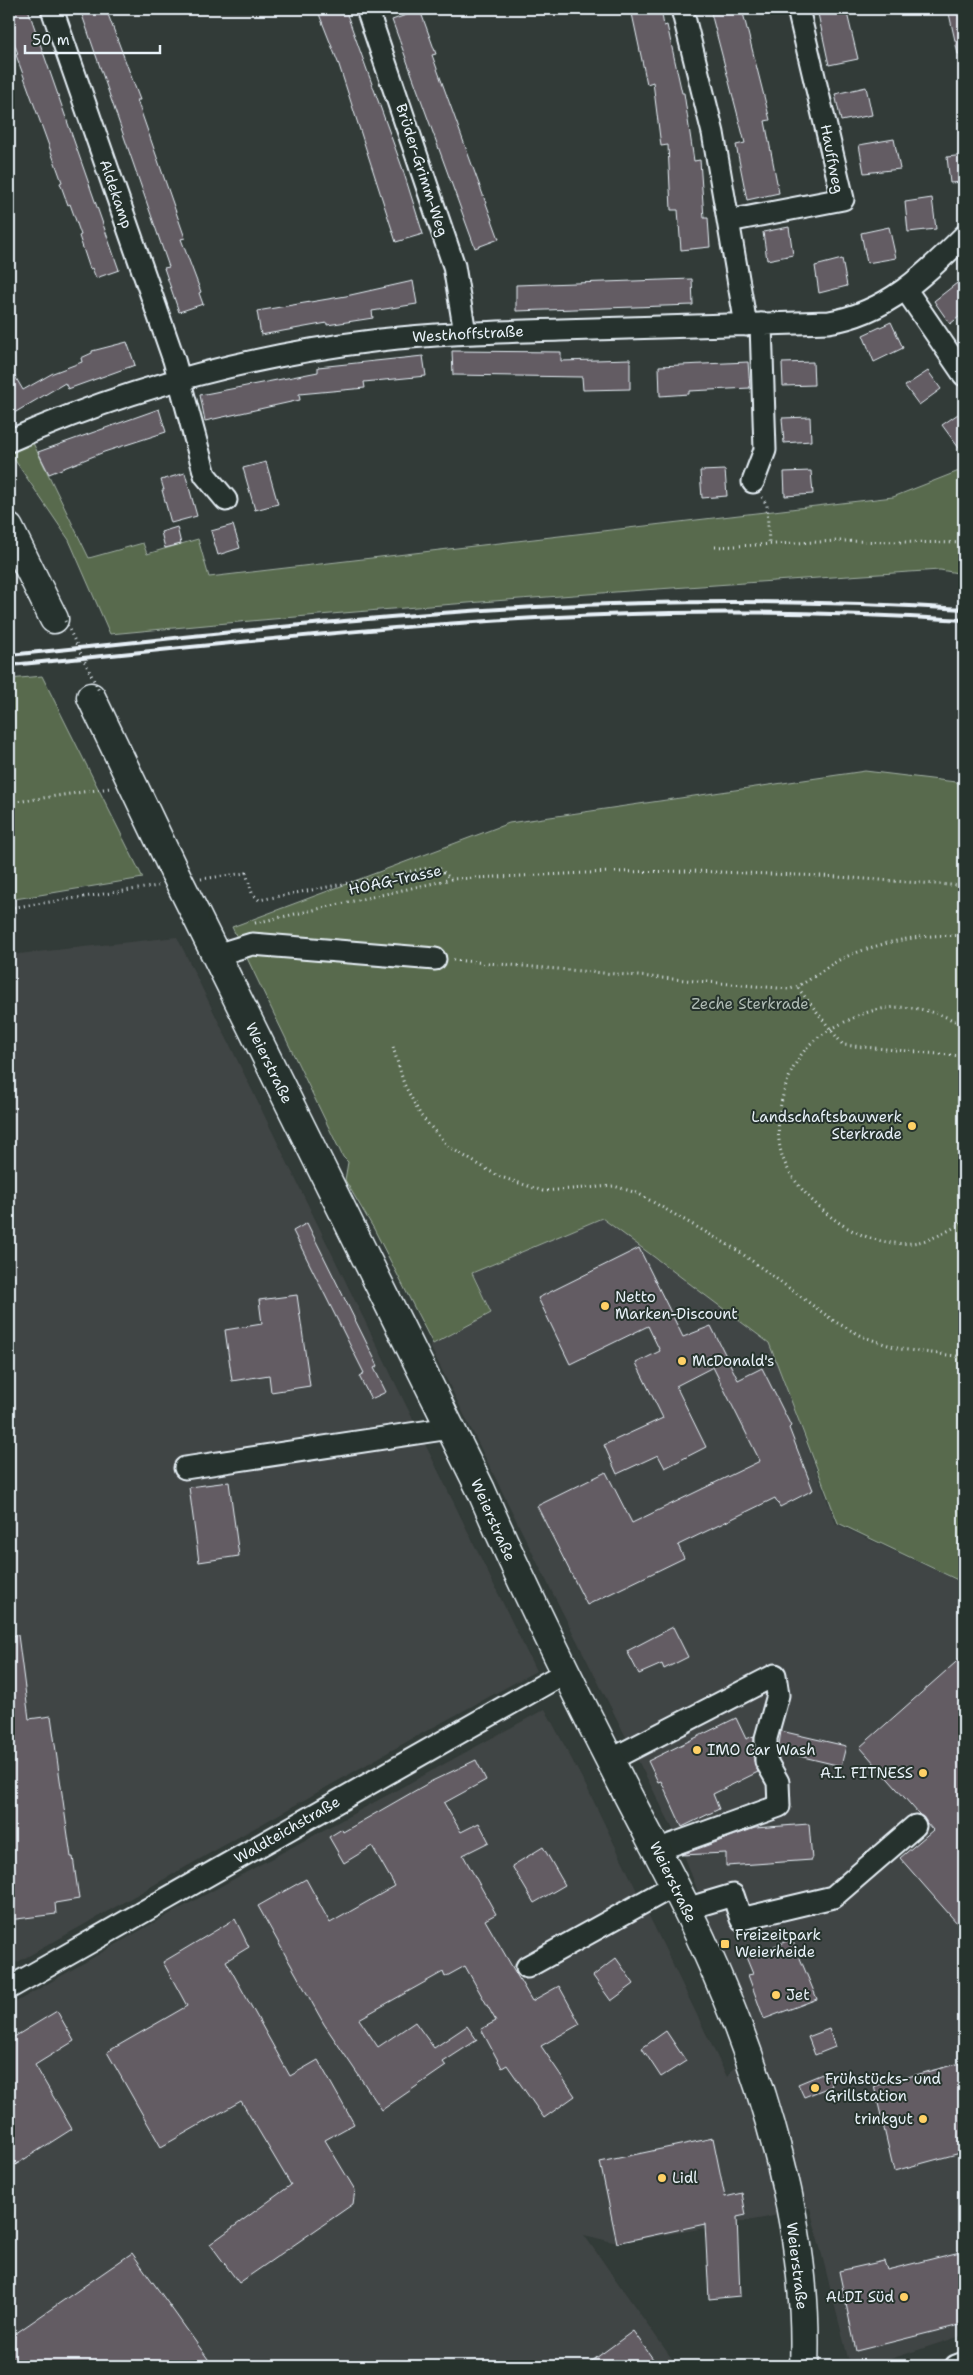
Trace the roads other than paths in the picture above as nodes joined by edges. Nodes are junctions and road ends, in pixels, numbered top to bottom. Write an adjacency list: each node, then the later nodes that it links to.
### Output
1 (52, 9): 11 (street, Aldekamp)
2 (367, 9): 9 (street, Brüder-Grimm-Weg)
3 (682, 9): 5 (street)
4 (798, 9): 5 (street, Hauffweg)
5 (729, 221): 8 (street)
6 (964, 236): 7 (street, Westhoffstraße)
7 (906, 290): 8 (street, Westhoffstraße); 10 (street)
8 (754, 325): 9 (street, Westhoffstraße); 13 (street)
9 (465, 333): 11 (street, Westhoffstraße)
10 (964, 375)
11 (179, 380): 12 (street, Westhoffstraße); 14 (street)
12 (9, 441)
13 (753, 482)
14 (226, 500)
15 (9, 528): 16 (main road)
16 (59, 620)
17 (96, 695): 18 (main road, Weierstraße, bridge)
18 (216, 955): 19 (street); 20 (main road, Weierstraße)
19 (435, 959)
20 (450, 1428): 21 (street); 22 (main road, Weierstraße)
21 (185, 1468)
22 (566, 1672): 23 (main road, Weierstraße); 29 (street, Waldteichstraße)
23 (610, 1760): 25 (main road, Weierstraße); 25 (street)
24 (915, 1826): 27 (street)
25 (657, 1850): 26 (main road, Weierstraße)
26 (674, 1885): 27 (main road, Weierstraße); 28 (street)
27 (686, 1909): 31 (main road, Weierstraße)
28 (527, 1967)
29 (9, 1988)
30 (964, 2363): 32 (street)
31 (804, 2366)
32 (956, 2366)

